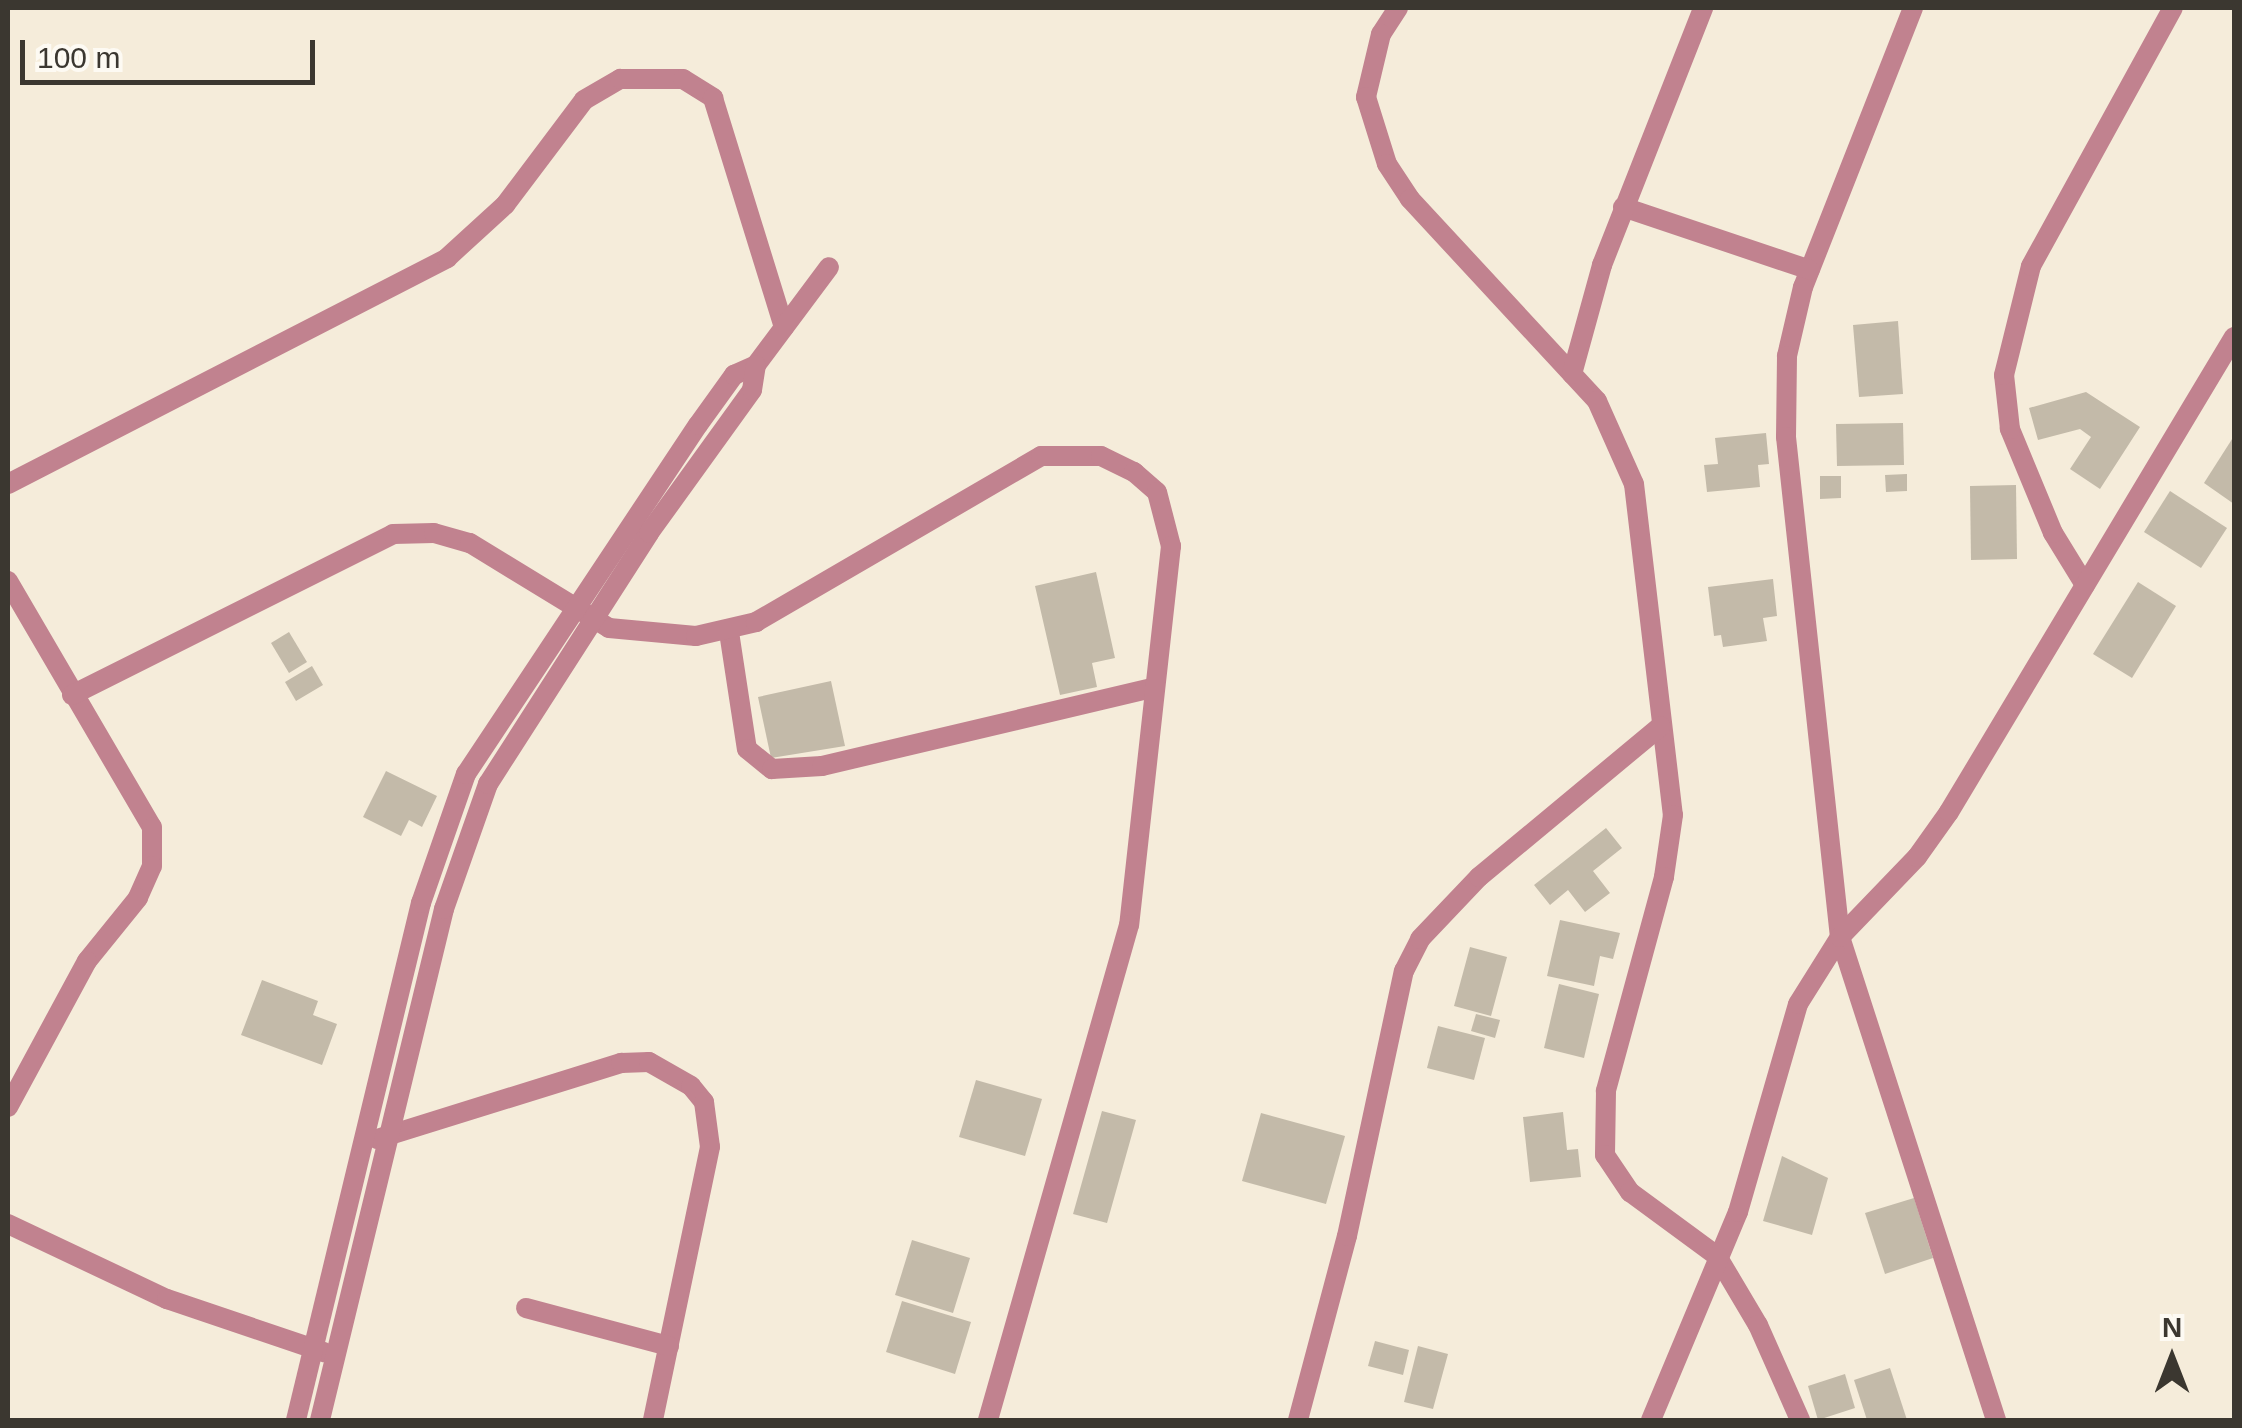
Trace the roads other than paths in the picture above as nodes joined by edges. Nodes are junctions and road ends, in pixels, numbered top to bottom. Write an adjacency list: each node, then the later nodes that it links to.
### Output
1 (1398, 8): 11 (street)
2 (1703, 8): 5 (street)
3 (1913, 8): 7 (street)
4 (2173, 8): 14 (street)
5 (1623, 207): 7 (street); 11 (street)
6 (829, 267): 8 (street)
7 (1810, 270): 21 (street)
8 (784, 327): 10 (street); 12 (street)
9 (2234, 336): 14 (street)
10 (756, 365): 15 (street); 16 (street)
11 (1572, 374): 20 (street)
12 (8, 484)
13 (8, 582): 19 (street)
14 (2084, 585): 21 (street)
15 (571, 608): 16 (street); 19 (street); 23 (street)
16 (592, 619): 17 (street); 24 (street)
17 (728, 632): 18 (street); 18 (street)
18 (1153, 688): 34 (street)
19 (72, 696): 22 (street)
20 (1661, 726): 26 (street); 35 (street)
21 (1840, 937): 26 (street); 38 (street)
22 (8, 1108)
23 (362, 1136): 24 (street); 29 (street)
24 (384, 1141): 28 (street); 30 (street)
25 (8, 1224): 29 (street)
26 (1718, 1256): 36 (street); 37 (street)
27 (526, 1308): 28 (street)
28 (669, 1346): 33 (street)
29 (312, 1348): 30 (street); 31 (street)
30 (335, 1355): 32 (street)
31 (296, 1420)
32 (320, 1420)
33 (654, 1420)
34 (988, 1420)
35 (1298, 1420)
36 (1651, 1420)
37 (1800, 1420)
38 (1996, 1420)

